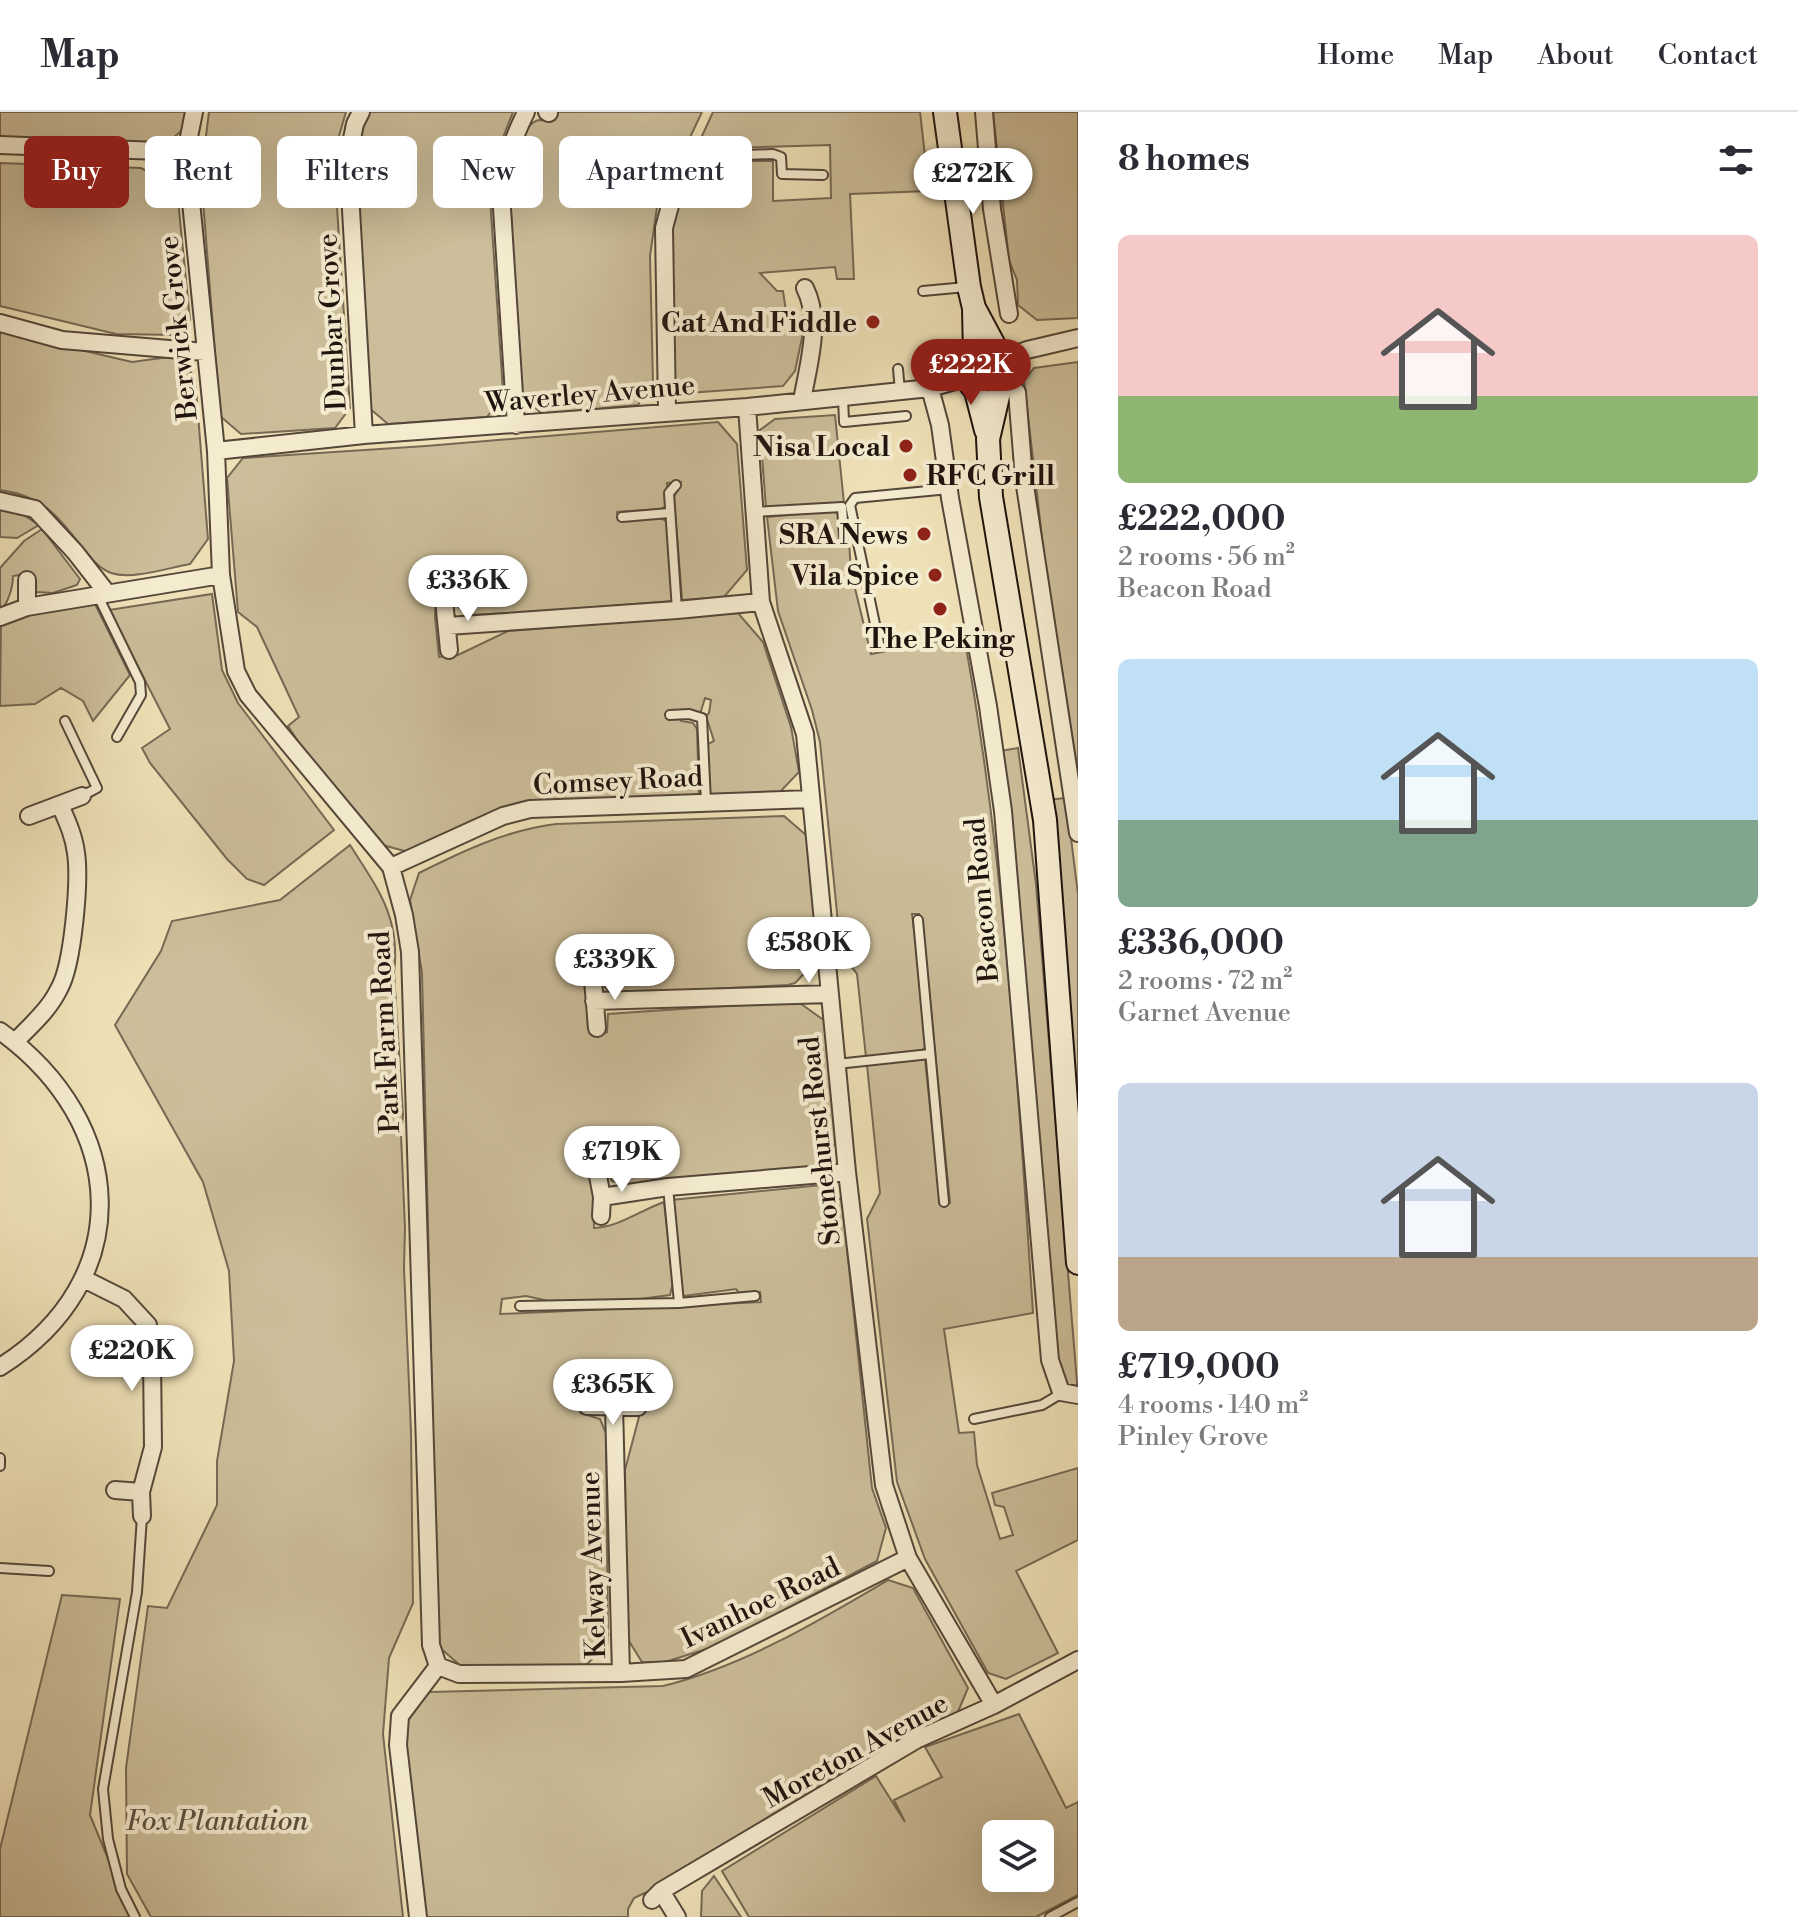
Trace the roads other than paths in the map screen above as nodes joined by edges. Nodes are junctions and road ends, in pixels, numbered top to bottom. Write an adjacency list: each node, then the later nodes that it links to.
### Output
1 (194, 112): 6 (street, Berwick Grove)
2 (361, 112): 33 (street, Dunbar Grove)
3 (526, 112): 32 (street)
4 (945, 112): 15 (main road)
5 (984, 112): 16 (street)
6 (189, 136)
7 (0, 145): 8 (street)
8 (145, 150)
9 (752, 155): 10 (lane)
10 (823, 175)
11 (191, 208): 19 (street, Berwick Grove)
12 (669, 208): 30 (street)
13 (805, 288): 28 (street)
14 (923, 291): 15 (lane)
15 (972, 298): 20 (main road); 21 (main road)
16 (1009, 314)
17 (0, 323): 19 (street)
18 (1078, 338): 21 (street)
19 (205, 352): 35 (street, Berwick Grove)
20 (975, 355): 21 (main road); 23 (main road)
21 (1002, 356): 25 (main road)
22 (898, 369): 26 (lane)
23 (971, 385): 24 (street, Waverley Avenue); 25 (main road); 34 (main road)
24 (930, 388): 26 (street, Waverley Avenue); 37 (street, Beacon Road)
25 (1008, 388): 34 (main road); 62 (street)
26 (900, 391): 27 (street, Waverley Avenue)
27 (843, 397): 28 (street, Waverley Avenue); 31 (lane)
28 (802, 401): 29 (street, Waverley Avenue)
29 (747, 407): 30 (street, Waverley Avenue); 39 (street, Stonehurst Road)
30 (667, 411): 32 (street, Waverley Avenue)
31 (906, 416)
32 (516, 425): 33 (street, Waverley Avenue)
33 (364, 435): 35 (street, Waverley Avenue)
34 (988, 439): 79 (main road)
35 (216, 451): 43 (street, Park Farm Road)
36 (676, 485): 40 (lane)
37 (949, 489): 52 (lane); 85 (street, Beacon Road)
38 (0, 501): 45 (street)
39 (754, 512): 42 (lane); 47 (street, Stonehurst Road)
40 (669, 513): 41 (lane); 49 (lane)
41 (622, 517)
42 (844, 536)
43 (221, 575): 45 (street); 63 (street, Park Farm Road)
44 (27, 580): 48 (street)
45 (102, 594): 48 (street); 56 (lane)
46 (444, 600): 51 (street)
47 (761, 602): 49 (street); 58 (street, Stonehurst Road)
48 (27, 607): 50 (street)
49 (677, 610): 51 (street)
50 (0, 617)
51 (448, 626): 53 (street)
52 (879, 643)
53 (449, 650)
54 (670, 715): 59 (lane)
55 (65, 721): 57 (lane)
56 (117, 737)
57 (82, 796): 60 (street)
58 (811, 799): 59 (street, Comsey Road); 66 (street, Stonehurst Road)
59 (706, 802): 63 (street, Comsey Road)
60 (60, 805): 61 (street); 70 (street)
61 (29, 816)
62 (1078, 833)
63 (391, 867): 99 (street, Park Farm Road)
64 (918, 920): 71 (lane)
65 (593, 980): 67 (street)
66 (830, 994): 67 (street); 72 (street, Stonehurst Road)
67 (594, 1001): 68 (street)
68 (597, 1028)
69 (0, 1031): 70 (street)
70 (15, 1042): 80 (street)
71 (930, 1054): 72 (lane); 77 (lane)
72 (837, 1064): 73 (street, Stonehurst Road)
73 (847, 1172): 75 (street); 95 (street, Stonehurst Road)
74 (598, 1176): 76 (street)
75 (668, 1187): 76 (street); 82 (lane)
76 (602, 1197): 78 (street)
77 (944, 1202)
78 (601, 1216)
79 (1078, 1263)
80 (84, 1279): 84 (street); 93 (street)
81 (755, 1296): 82 (lane)
82 (679, 1303): 83 (lane)
83 (520, 1306)
84 (0, 1367)
85 (1070, 1394): 89 (lane)
86 (587, 1406): 87 (street)
87 (614, 1407): 88 (street); 100 (street, Kelway Avenue)
88 (638, 1407)
89 (974, 1419)
90 (0, 1458): 91 (lane)
91 (0, 1466)
92 (115, 1490): 93 (street)
93 (141, 1492): 94 (street)
94 (142, 1516): 103 (lane)
95 (908, 1558): 100 (street, Ivanhoe Road); 101 (street, Stonehurst Road)
96 (0, 1568): 97 (lane)
97 (49, 1571)
98 (1078, 1660): 101 (street, Moreton Avenue)
99 (438, 1666): 100 (street, Ivanhoe Road); 104 (street)
100 (621, 1673)
101 (994, 1705): 105 (street, Moreton Avenue)
102 (1078, 1902): 106 (lane)
103 (135, 1917)
104 (418, 1917)
105 (677, 1917)
106 (1050, 1917)

